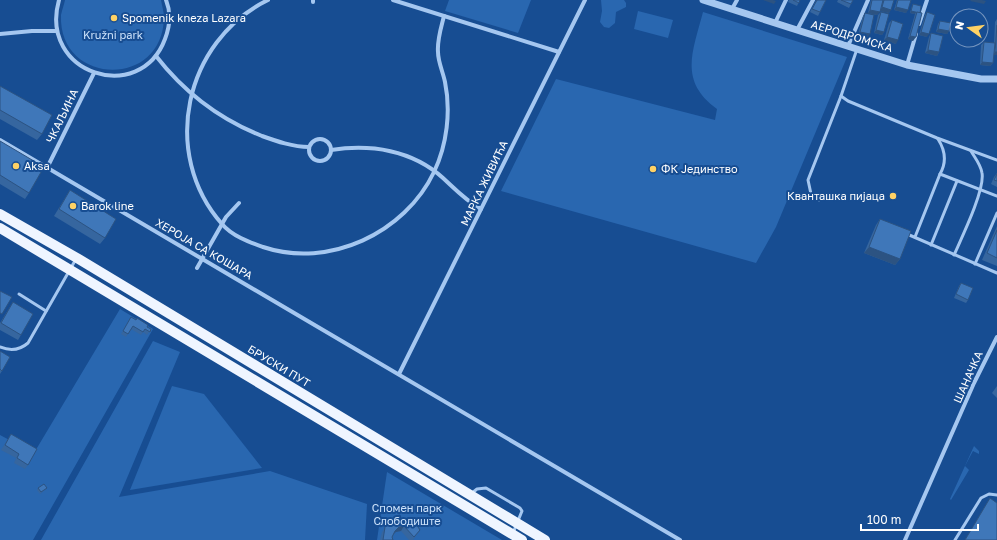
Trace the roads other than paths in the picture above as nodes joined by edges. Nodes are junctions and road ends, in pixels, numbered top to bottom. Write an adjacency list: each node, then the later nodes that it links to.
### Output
1 (59, 0): 16 (street)
2 (166, 0): 21 (street)
3 (268, 0): 25 (street)
4 (393, 0): 13 (street)
5 (585, 0): 20 (street, МАРКА ЖИВИЋА)
6 (705, 0): 12 (street, АЕРОДРОМСКА)
7 (737, 0): 12 (street)
8 (786, 0): 14 (street)
9 (813, 0): 15 (street)
10 (868, 0): 18 (street)
11 (927, 0): 22 (street)
12 (732, 9): 14 (street, АЕРОДРОМСКА)
13 (444, 16): 20 (street); 34 (street)
14 (775, 23): 15 (street, АЕРОДРОМСКА)
15 (797, 31): 18 (street, АЕРОДРОМСКА)
16 (57, 32): 17 (street); 23 (street)
17 (0, 34)
18 (848, 47): 19 (street, АЕРОДРОМСКА)
19 (856, 49): 22 (street, АЕРОДРОМСКА); 26 (lane)
20 (559, 52): 41 (street, МАРКА ЖИВИЋА)
21 (156, 56): 23 (street); 25 (street)
22 (906, 65): 24 (street, АЕРОДРОМСКА)
23 (94, 73): 33 (street, ЧКАЉИНА)
24 (997, 79)
25 (191, 94): 29 (street); 44 (street)
26 (841, 96): 27 (lane); 39 (lane)
27 (937, 138): 31 (lane); 35 (lane)
28 (0, 140): 33 (street, ХЕРОЈА СА КОШАРА)
29 (309, 146): 30 (street); 30 (street)
30 (331, 150): 34 (street)
31 (970, 150): 32 (lane); 37 (lane)
32 (997, 160)
33 (47, 168): 51 (street, ХЕРОЈА СА КОШАРА)
34 (434, 172): 41 (street); 44 (street)
35 (940, 174): 36 (lane); 47 (lane)
36 (958, 181): 37 (lane); 48 (lane)
37 (981, 190): 38 (lane); 49 (lane)
38 (997, 196)
39 (819, 200)
40 (239, 203): 44 (street)
41 (481, 209): 60 (street, МАРКА ЖИВИЋА)
42 (997, 213): 52 (lane)
43 (0, 214): 50 (main road, БРУСКИ ПУТ)
44 (222, 225): 51 (street)
45 (0, 228): 54 (main road)
46 (903, 232): 47 (lane)
47 (915, 237): 48 (lane)
48 (932, 245): 49 (lane)
49 (954, 255): 52 (lane)
50 (77, 258): 54 (lane); 61 (main road, БРУСКИ ПУТ)
51 (203, 259): 53 (street); 60 (street, ХЕРОЈА СА КОШАРА)
52 (975, 264): 55 (lane)
53 (197, 268)
54 (70, 269): 57 (lane); 64 (main road)
55 (997, 273)
56 (19, 294): 57 (lane)
57 (46, 311): 59 (lane)
58 (997, 337): 68 (street, ШАНАЧКА)
59 (0, 347)
60 (399, 374): 67 (street, ХЕРОЈА СА КОШАРА)
61 (470, 495): 63 (main road, БРУСКИ ПУТ); 63 (lane)
62 (997, 495): 69 (lane)
63 (517, 523): 64 (lane); 66 (main road, БРУСКИ ПУТ)
64 (512, 534): 65 (main road)
65 (522, 540)
66 (545, 540)
67 (680, 540)
68 (905, 540)
69 (955, 540)

